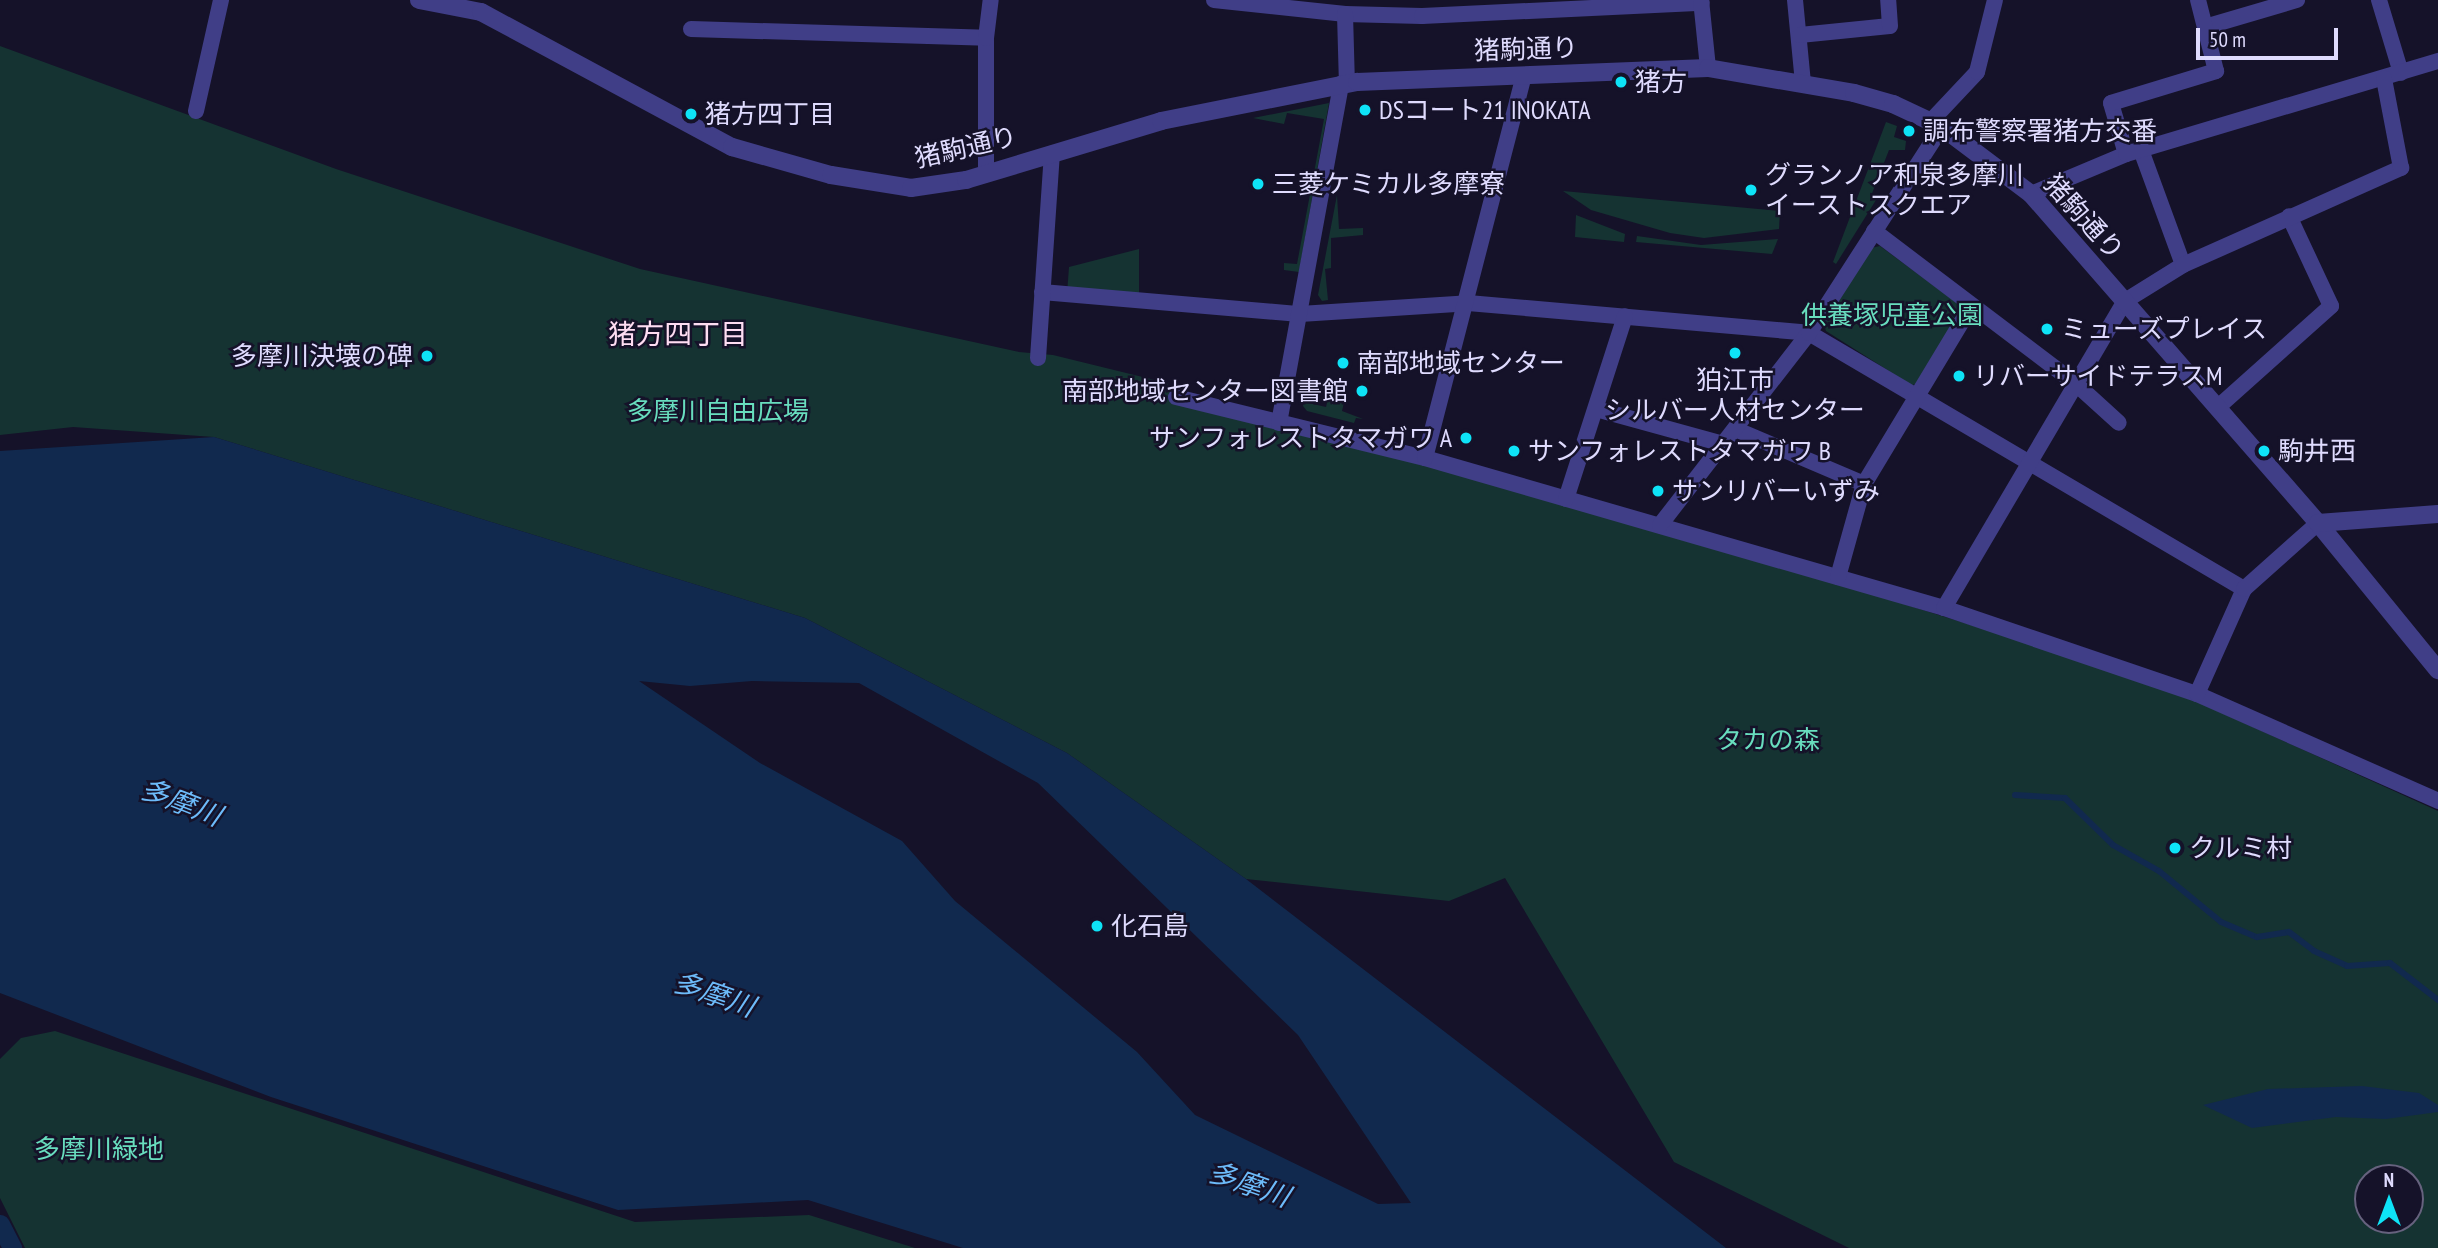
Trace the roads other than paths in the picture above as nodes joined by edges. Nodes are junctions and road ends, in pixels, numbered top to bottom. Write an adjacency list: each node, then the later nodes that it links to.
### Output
1 (221, 0): 27 (street)
2 (419, 0): 31 (street, 猪駒通り)
3 (991, 0): 19 (street)
4 (1214, 0): 11 (street)
5 (1795, 0): 18 (street)
6 (1888, 0): 18 (street)
7 (1995, 0): 28 (street)
8 (2198, 0): 16 (street)
9 (2297, 0): 16 (street)
10 (2378, 0): 22 (street)
11 (1262, 2): 15 (street)
12 (1702, 2): 14 (street); 21 (street)
13 (1366, 7): 14 (street); 15 (street)
14 (1423, 8)
15 (1345, 15): 26 (street)
16 (2205, 27): 29 (street)
17 (691, 29): 19 (street)
18 (1800, 35): 25 (street)
19 (986, 38): 31 (street)
20 (2438, 61): 22 (street)
21 (1708, 68): 23 (street, 猪駒通り); 25 (street, 猪駒通り)
22 (2401, 73): 24 (street)
23 (1524, 76): 26 (street, 猪駒通り); 38 (street)
24 (2384, 79): 29 (street); 33 (street)
25 (1803, 83): 28 (street, 猪駒通り)
26 (1344, 84): 30 (street, 猪駒通り); 40 (street)
27 (196, 111)
28 (1937, 124): 32 (street, 猪駒通り); 34 (street)
29 (2134, 152): 32 (street); 35 (street)
30 (1052, 153): 31 (street, 猪駒通り); 36 (street)
31 (986, 174)
32 (2031, 194): 37 (street, 猪駒通り)
33 (2289, 216): 35 (street); 47 (street)
34 (1874, 231): 39 (street); 42 (street)
35 (2183, 265): 37 (street)
36 (1042, 292): 40 (street); 43 (street)
37 (2124, 301): 44 (street); 47 (street, 猪駒通り)
38 (1468, 303): 40 (street); 41 (street); 53 (street)
39 (1970, 308): 44 (street); 45 (street)
40 (1300, 314): 49 (street)
41 (1625, 316): 42 (street); 48 (street)
42 (1809, 333): 45 (street); 51 (street)
43 (1038, 358)
44 (2075, 383): 50 (street); 54 (street)
45 (1918, 396): 54 (street); 55 (street)
46 (1176, 397): 49 (street)
47 (2217, 408): 58 (street, 猪駒通り)
48 (1596, 410): 52 (street); 56 (street)
49 (1279, 423): 53 (street)
50 (2119, 423)
51 (1735, 429): 52 (street); 55 (street)
52 (1723, 444): 59 (street)
53 (1425, 458): 56 (street)
54 (2031, 463): 61 (street); 62 (street)
55 (1864, 484): 60 (street)
56 (1566, 499): 59 (street)
57 (2438, 514): 58 (street)
58 (2318, 523): 61 (street); 63 (street, 猪駒通り)
59 (1660, 525): 60 (street)
60 (1838, 577): 62 (street)
61 (2244, 589): 64 (street)
62 (1944, 608): 64 (street)
63 (2438, 670)
64 (2197, 694): 65 (street)
65 (2438, 801)

